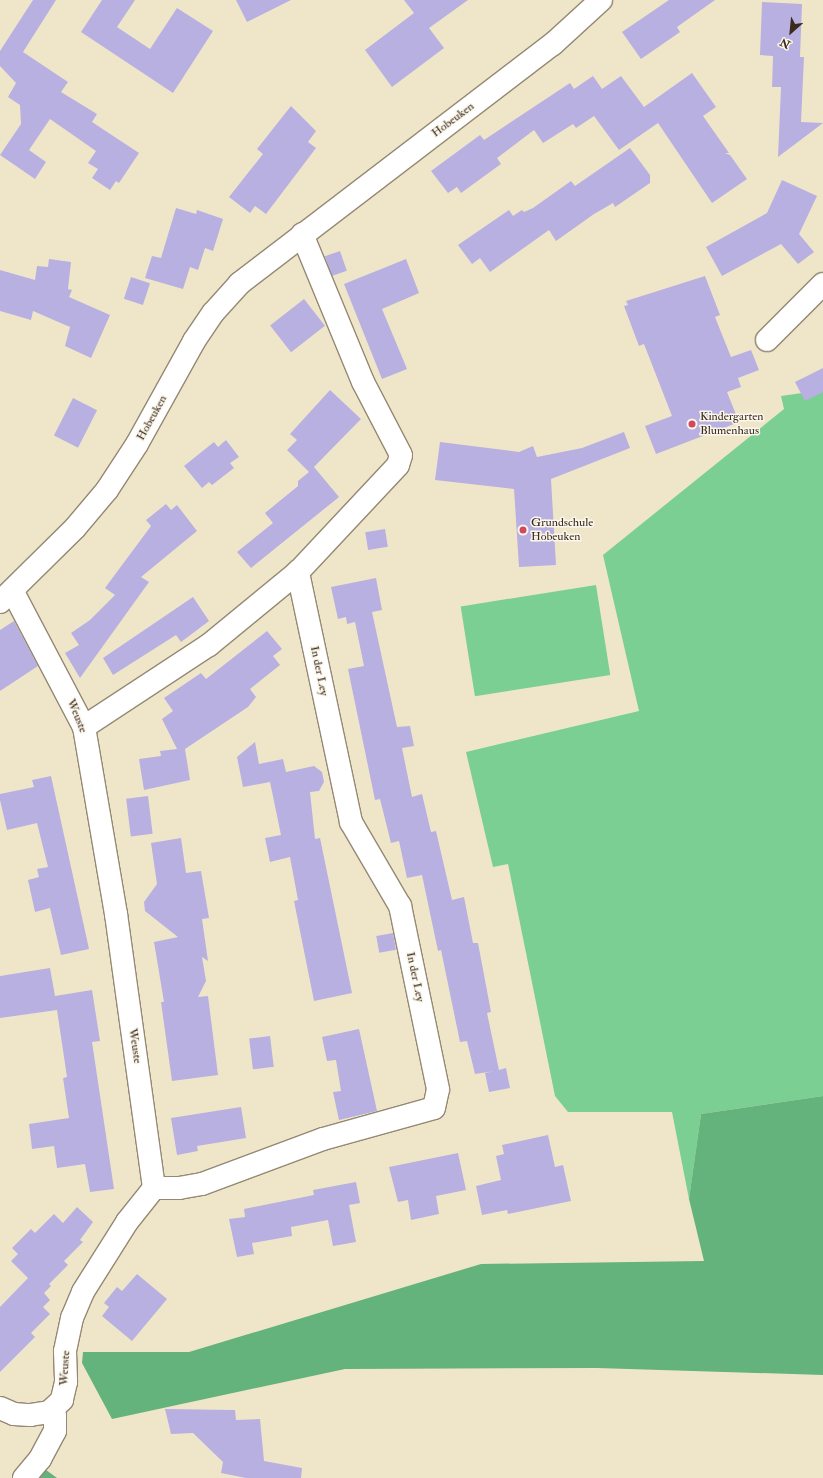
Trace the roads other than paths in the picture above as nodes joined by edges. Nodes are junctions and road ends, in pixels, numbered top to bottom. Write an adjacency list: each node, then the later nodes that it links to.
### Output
1 (600, 0): 2 (street, Hobeuken)
2 (302, 234): 5 (street); 6 (street, Hobeuken)
3 (823, 284): 4 (street)
4 (767, 340)
5 (298, 572): 7 (street); 8 (street, In der Ley)
6 (7, 597): 7 (street, Weuste)
7 (84, 727): 8 (street, Weuste)
8 (154, 1188): 10 (street, Weuste)
9 (0, 1408): 10 (street)
10 (50, 1412): 11 (street)
11 (24, 1478)

